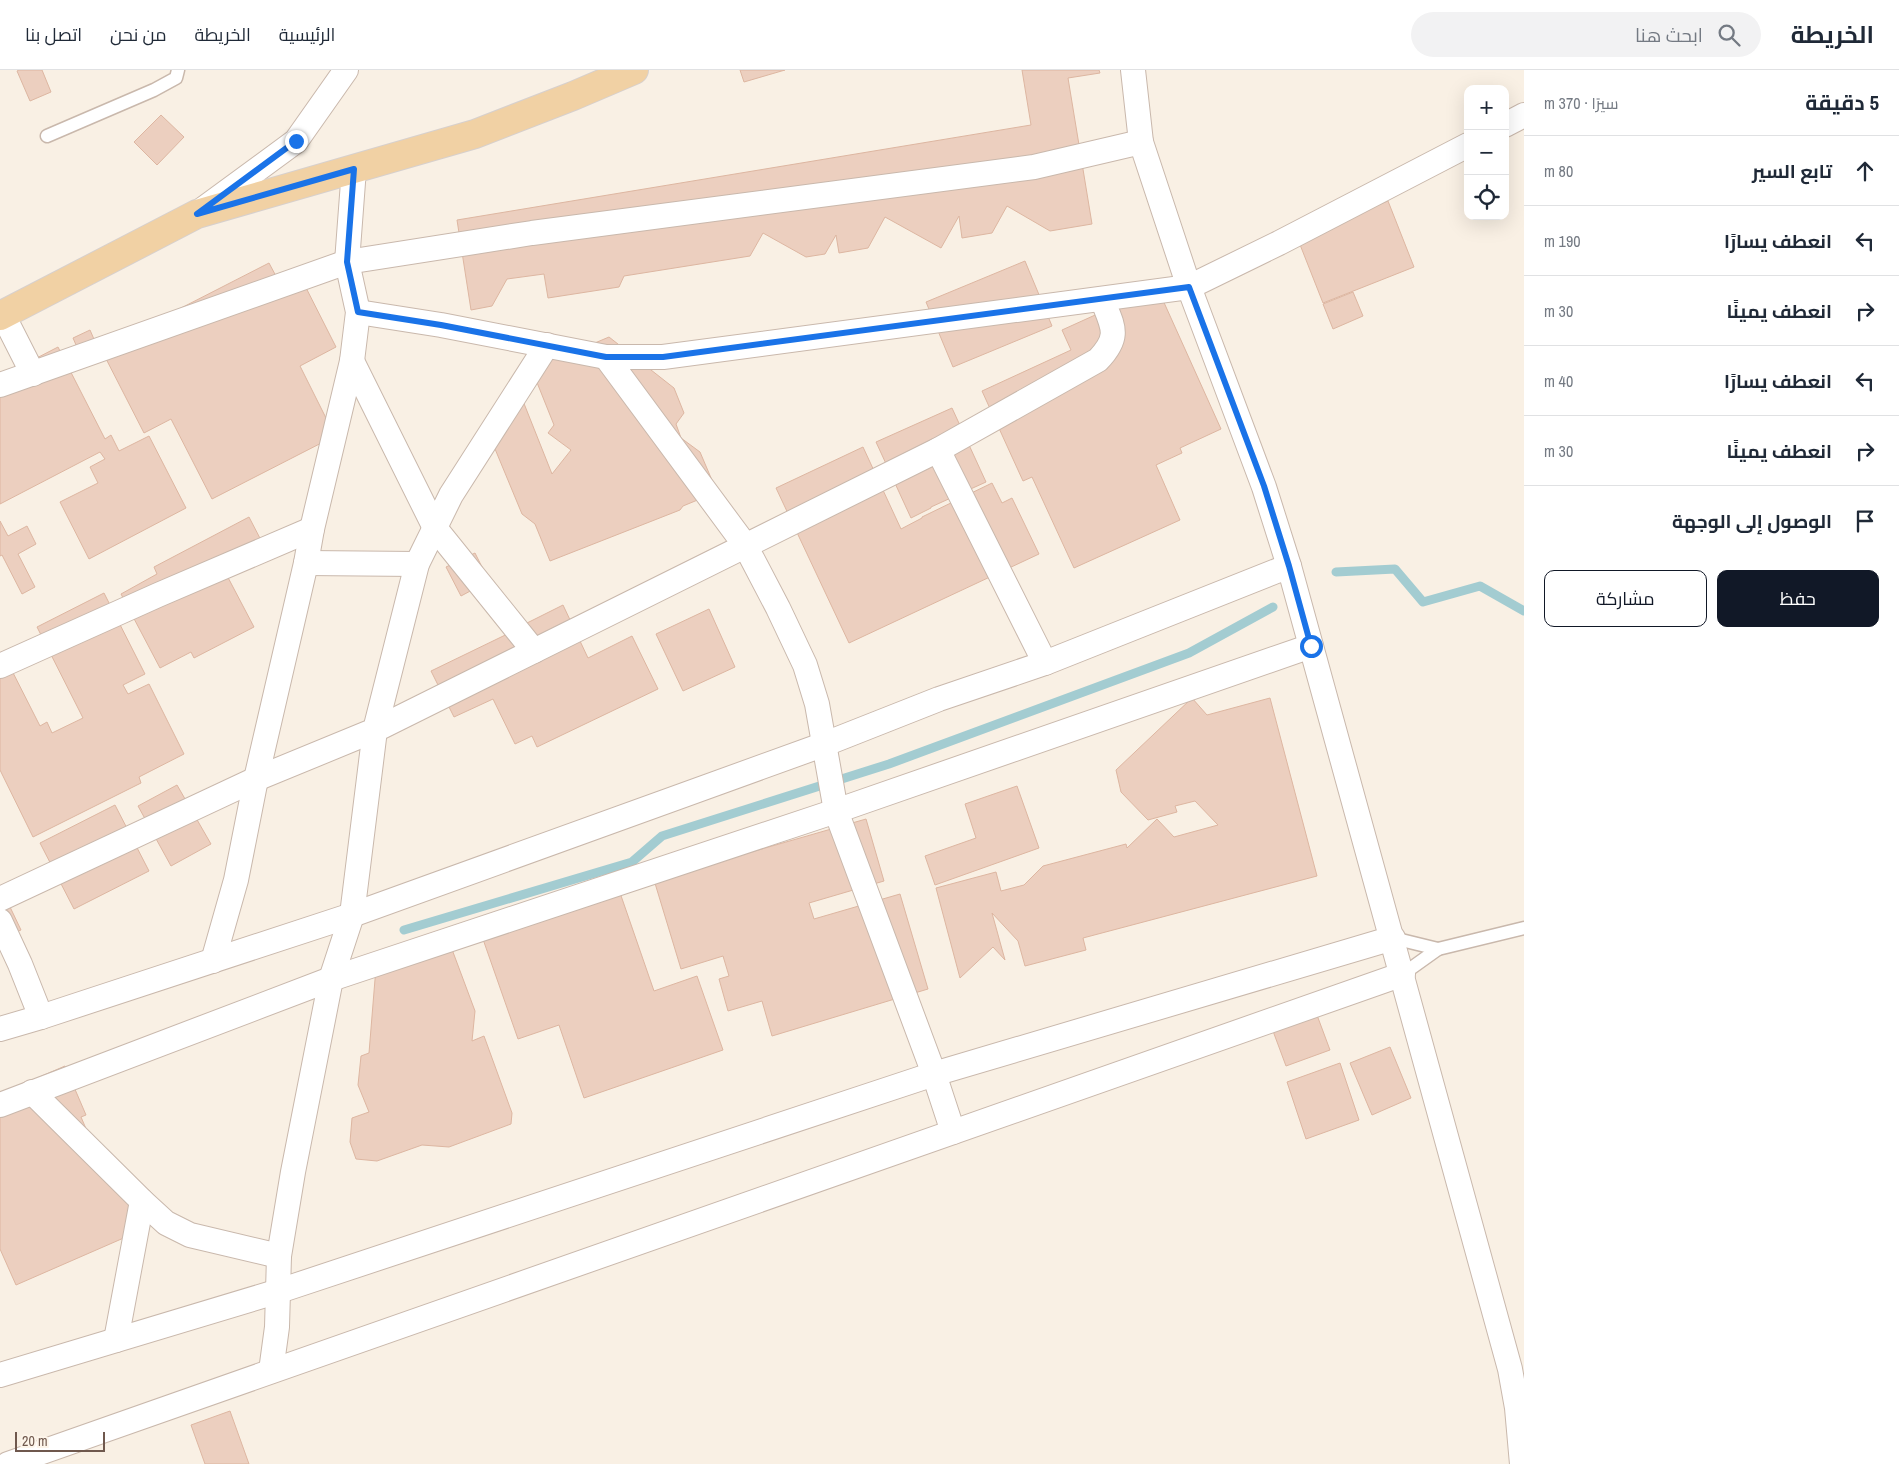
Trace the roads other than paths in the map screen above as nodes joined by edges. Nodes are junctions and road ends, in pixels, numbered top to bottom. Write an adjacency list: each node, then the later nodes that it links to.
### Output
1 (178, 70): 7 (lane)
2 (346, 70): 11 (street)
3 (634, 70): 10 (main road)
4 (1133, 70): 8 (street)
5 (1524, 115): 6 (street)
6 (1509, 123)
7 (47, 136)
8 (1142, 142): 12 (street); 13 (street)
9 (1464, 146): 13 (street)
10 (354, 169): 11 (main road); 12 (street)
11 (197, 214): 16 (main road)
12 (347, 262): 15 (street); 20 (street)
13 (1189, 287): 14 (street); 28 (street)
14 (1102, 299): 18 (street); 22 (street)
15 (358, 312): 17 (street); 19 (street)
16 (1, 315): 20 (street)
17 (547, 346): 18 (street); 24 (street)
18 (606, 357): 25 (street)
19 (352, 361): 23 (street); 24 (street)
20 (33, 374): 21 (street)
21 (0, 385)
22 (938, 450): 25 (street); 31 (street)
23 (312, 528): 26 (street); 32 (street)
24 (435, 528): 27 (street); 30 (street)
25 (745, 545): 30 (street); 34 (street)
26 (306, 563): 27 (street); 35 (street)
27 (417, 564): 33 (street)
28 (1289, 566): 29 (street); 31 (street)
29 (1311, 646): 36 (street); 41 (street)
30 (534, 651): 33 (street)
31 (1044, 663): 34 (street)
32 (0, 666)
33 (375, 730): 35 (street); 38 (street)
34 (825, 744): 36 (street); 38 (street)
35 (256, 779): 37 (street); 43 (street)
36 (836, 811): 45 (street); 48 (street)
37 (0, 898)
38 (352, 915): 43 (street); 45 (street)
39 (0, 921): 46 (street)
40 (1524, 928): 42 (lane)
41 (1393, 938): 42 (lane); 44 (street); 48 (street)
42 (1438, 949): 44 (lane)
43 (213, 961): 46 (street)
44 (1403, 974): 51 (street); 59 (street)
45 (330, 980): 49 (street); 53 (street)
46 (41, 1017): 47 (street)
47 (0, 1029)
48 (934, 1074): 51 (street); 54 (street)
49 (32, 1092): 50 (street); 52 (street)
50 (0, 1105)
51 (953, 1132): 56 (street)
52 (142, 1202): 53 (street); 55 (street)
53 (279, 1256): 54 (street)
54 (279, 1291): 55 (street); 56 (street)
55 (116, 1340): 57 (street)
56 (272, 1371): 58 (street)
57 (0, 1374)
58 (8, 1464)
59 (1522, 1464)

